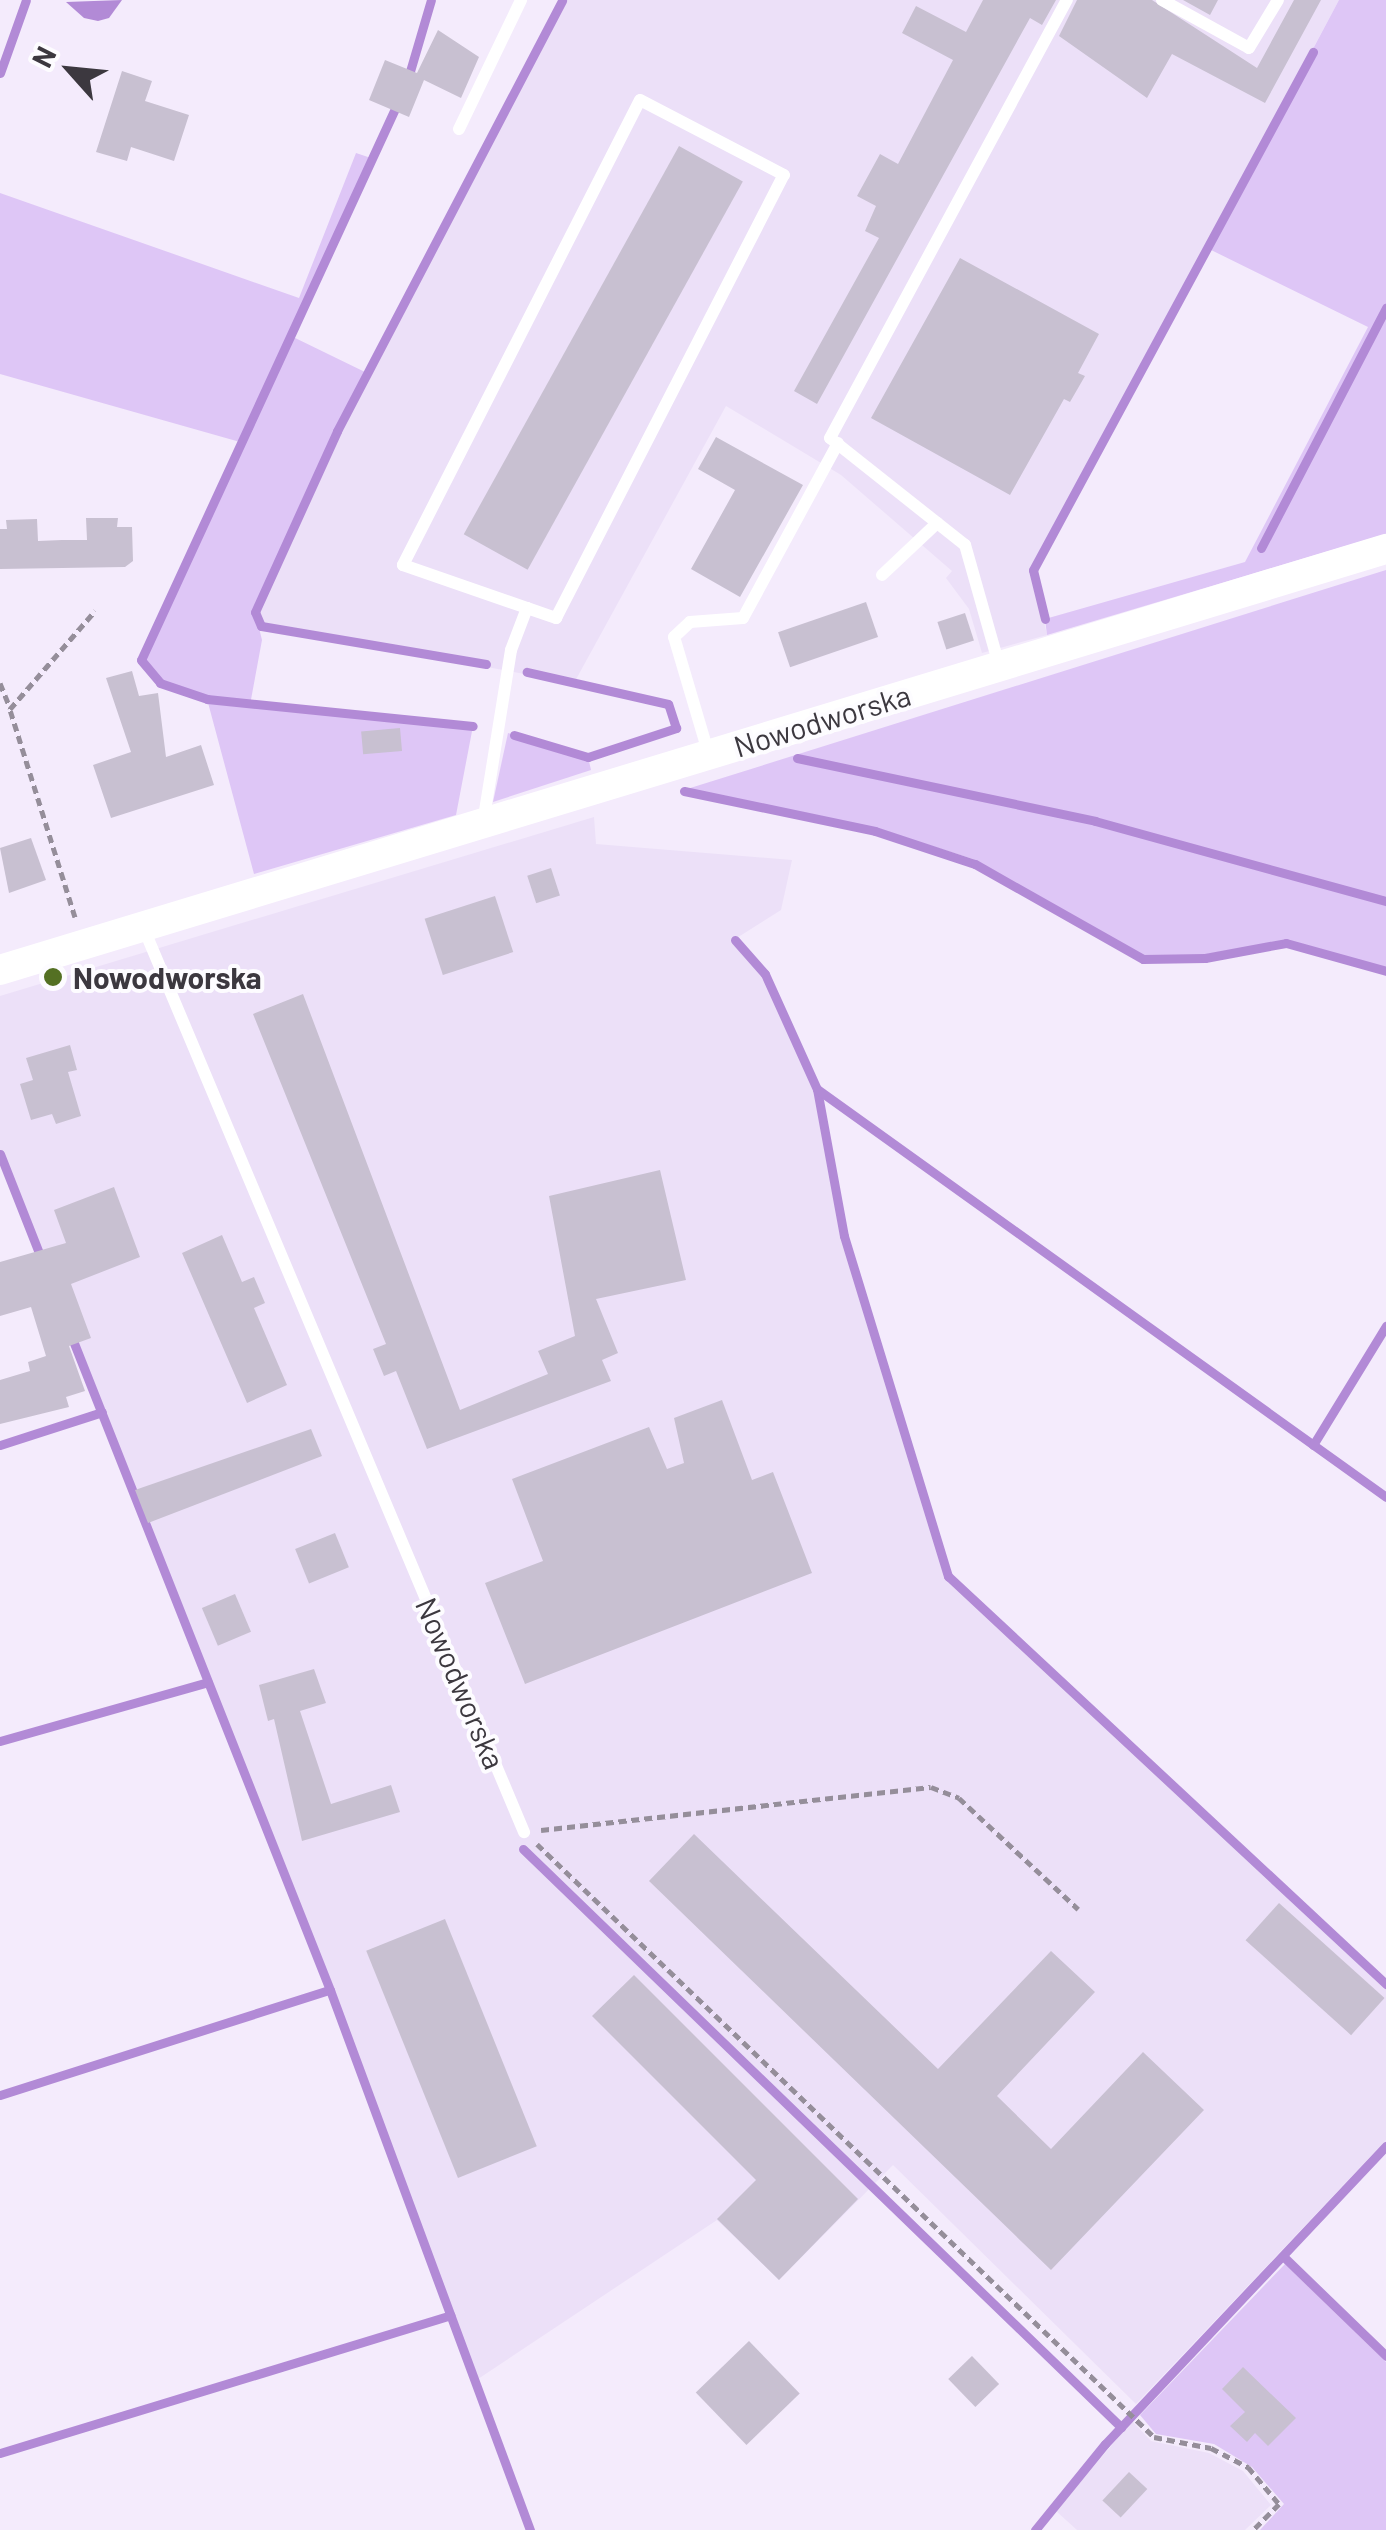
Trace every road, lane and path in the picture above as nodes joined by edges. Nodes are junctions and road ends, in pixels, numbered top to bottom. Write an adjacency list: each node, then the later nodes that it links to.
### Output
1 (521, 0): 5 (lane)
2 (1066, 0): 6 (lane)
3 (1162, 0): 4 (lane)
4 (1278, 0)
5 (459, 129)
6 (838, 443): 7 (lane); 15 (lane)
7 (937, 523): 9 (lane); 12 (lane)
8 (1386, 550): 12 (street, Nowodworska)
9 (882, 575)
10 (527, 608): 10 (lane); 16 (lane)
11 (94, 611): 14 (path)
12 (1000, 667): 15 (street, Nowodworska)
13 (0, 682): 14 (path)
14 (10, 710): 18 (path)
15 (709, 754): 16 (street, Nowodworska)
16 (483, 823): 17 (street, Nowodworska)
17 (143, 926): 18 (street, Nowodworska); 20 (lane, Nowodworska)
18 (84, 944): 19 (street, Nowodworska)
19 (0, 970)
20 (524, 1832): 21 (path); 22 (path)
21 (1078, 1909)
22 (1253, 2530)

